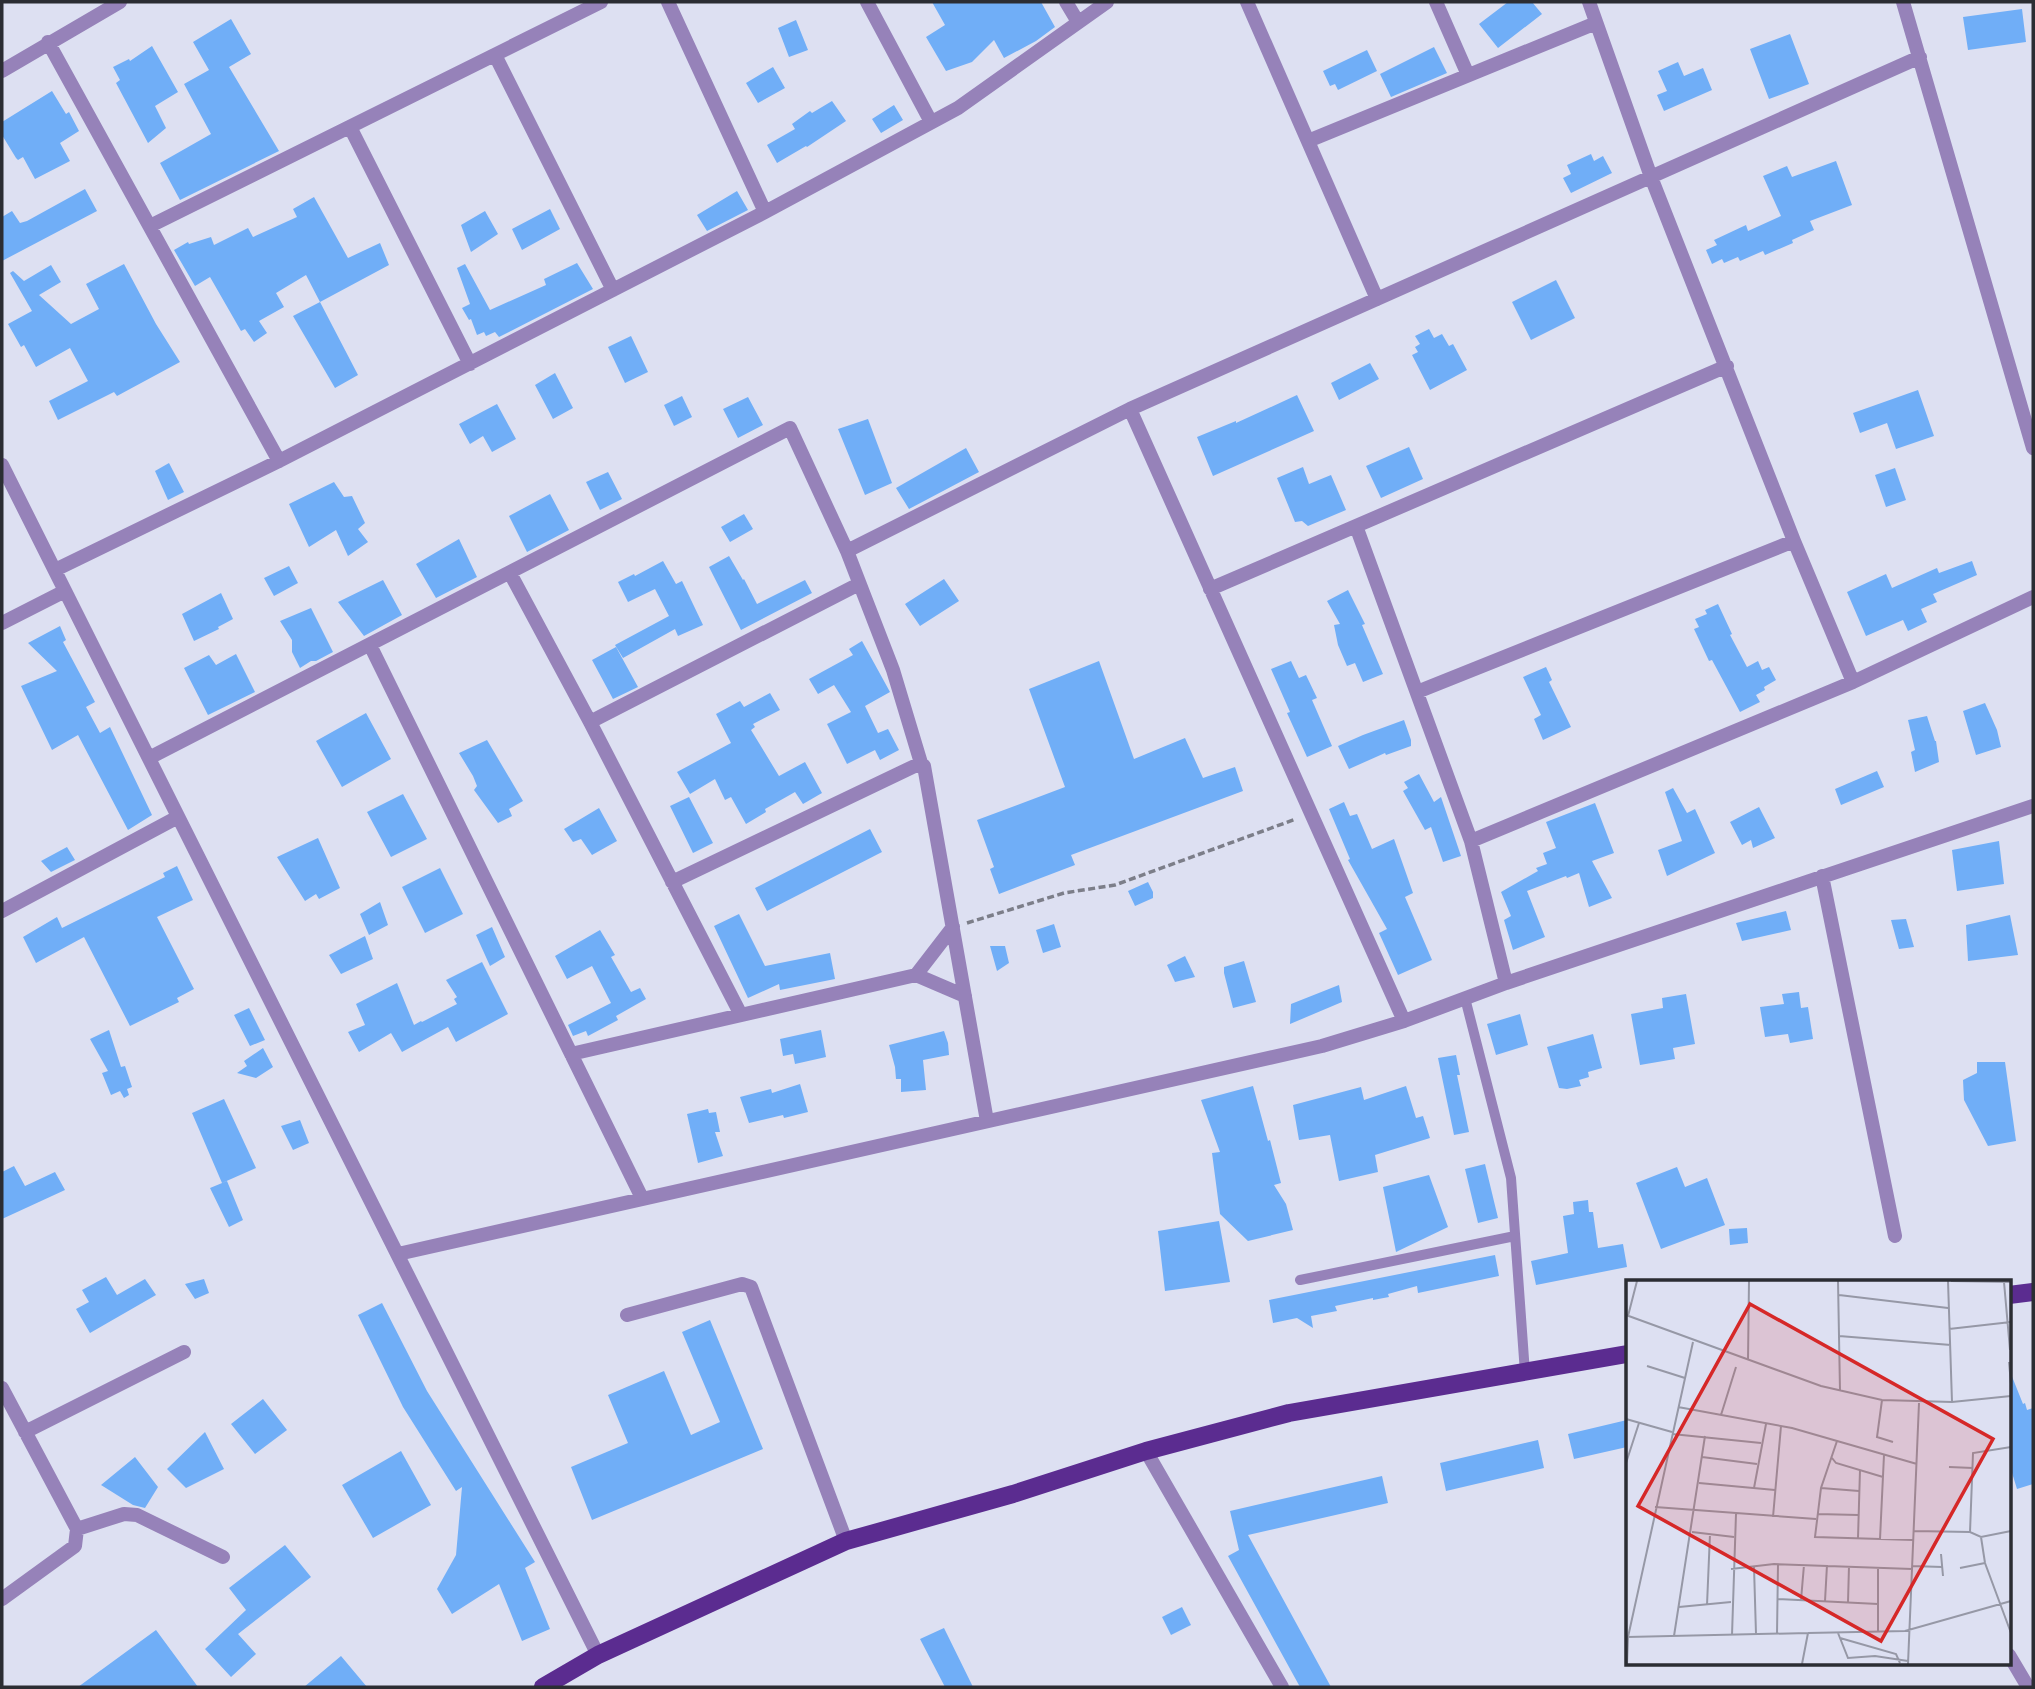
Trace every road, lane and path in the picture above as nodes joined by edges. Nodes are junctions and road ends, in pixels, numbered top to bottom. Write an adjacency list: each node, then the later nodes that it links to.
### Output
1 (120, 2): 13 (street)
2 (601, 2): 14 (street)
3 (668, 2): 22 (street)
4 (867, 2): 18 (street)
5 (1066, 2): 11 (street)
6 (1107, 2): 11 (street)
7 (1247, 2): 20 (street)
8 (1436, 2): 17 (street)
9 (1589, 2): 12 (street)
10 (1903, 2): 15 (street)
11 (1078, 22): 18 (street)
12 (1596, 23): 17 (street); 21 (street)
13 (48, 43): 16 (street); 23 (street)
14 (495, 55): 19 (street); 24 (street)
15 (1920, 57): 21 (street); 29 (street)
16 (2, 71)
17 (1468, 75): 20 (street)
18 (931, 122): 22 (street)
19 (350, 127): 23 (street); 26 (street)
20 (1308, 141): 25 (street)
21 (1651, 177): 25 (street); 27 (street)
22 (765, 212): 24 (street)
23 (150, 226): 30 (street)
24 (613, 290): 26 (street)
25 (1377, 299): 28 (street)
26 (470, 364): 30 (street)
27 (1727, 366): 32 (street); 33 (street)
28 (1130, 409): 34 (street); 38 (street)
29 (2033, 448)
30 (279, 461): 35 (street)
31 (2, 465): 35 (street)
32 (1356, 526): 38 (street); 44 (street)
33 (1794, 541): 43 (street); 44 (street)
34 (847, 551): 36 (street); 37 (street)
35 (55, 570): 39 (street)
36 (510, 573): 42 (street); 45 (street)
37 (859, 584): 45 (street); 47 (street)
38 (1210, 589): 49 (street)
39 (65, 591): 41 (street); 46 (street)
40 (2033, 597): 43 (street)
41 (2, 623)
42 (370, 645): 46 (street); 62 (street)
43 (1853, 682): 51 (street)
44 (1417, 692): 51 (street)
45 (590, 722): 53 (street)
46 (149, 758): 50 (street)
47 (921, 763): 53 (street); 55 (street)
48 (2033, 806): 52 (street)
49 (1311, 813): 55 (path); 61 (street)
50 (178, 817): 54 (street); 67 (street)
51 (1471, 841): 57 (street)
52 (1822, 876): 57 (street); 66 (street)
53 (673, 882): 60 (street)
54 (2, 911)
55 (953, 928): 56 (street); 58 (street)
56 (916, 975): 58 (street); 60 (street)
57 (1506, 983): 59 (street)
58 (965, 996): 63 (street)
59 (1465, 998): 61 (street); 65 (lane)
60 (741, 1015): 62 (street)
61 (1404, 1021): 63 (street)
62 (571, 1054): 64 (street)
63 (987, 1121): 64 (street)
64 (642, 1198): 67 (street)
65 (1515, 1236): 68 (lane); 74 (lane)
66 (1895, 1236)
67 (398, 1254): 82 (street)
68 (1300, 1280)
69 (2033, 1292): 70 (main road)
70 (2010, 1295)
71 (627, 1315): 79 (street)
72 (184, 1352): 76 (street)
73 (1626, 1354): 74 (main road)
74 (1525, 1373): 77 (main road)
75 (2, 1388): 76 (street)
76 (25, 1432): 78 (street)
77 (1146, 1451): 79 (main road); 85 (street)
78 (77, 1529): 80 (street); 81 (street)
79 (846, 1541): 82 (main road)
80 (223, 1557)
81 (2, 1599)
82 (598, 1655): 84 (main road)
83 (2010, 1657): 86 (street)
84 (543, 1687)
85 (1282, 1687)
86 (2028, 1687)

